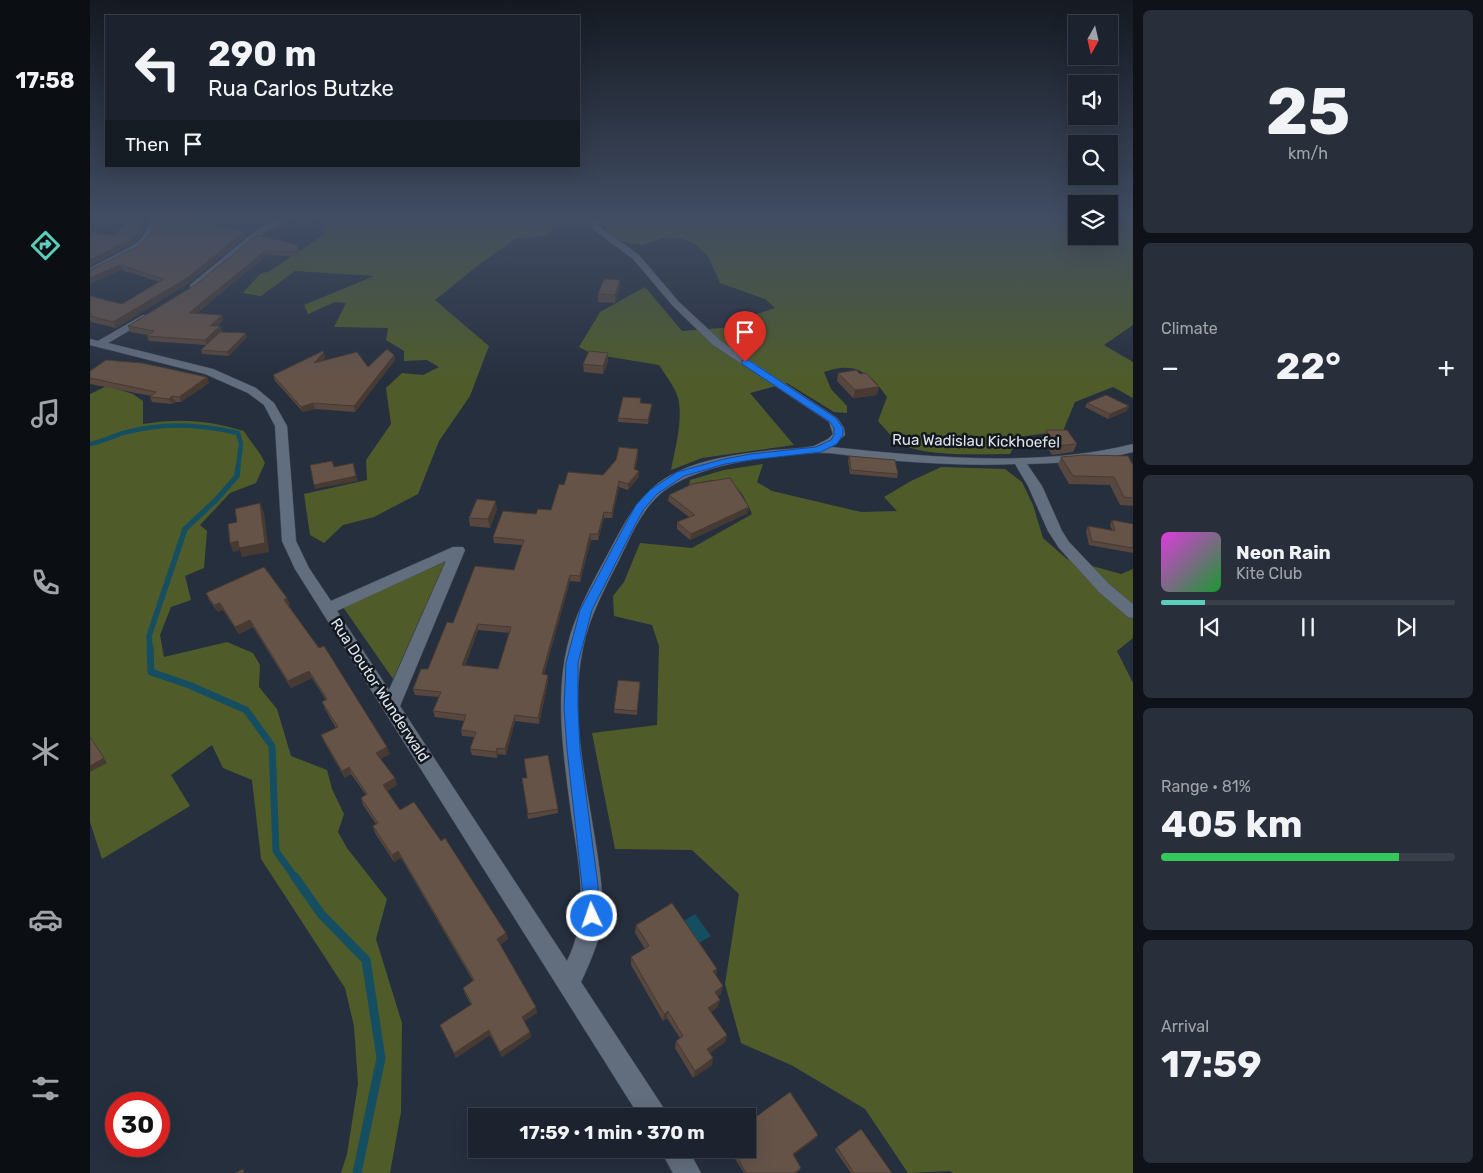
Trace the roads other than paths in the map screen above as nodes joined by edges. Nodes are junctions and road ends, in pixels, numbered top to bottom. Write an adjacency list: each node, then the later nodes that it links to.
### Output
1 (210, 272): 3 (street)
2 (649, 272): 7 (street)
3 (185, 292)
4 (152, 314): 5 (street)
5 (95, 343): 9 (street, Rua Doutor Wunderwald)
6 (1133, 448): 8 (street, Rua Wadislau Kickhoefel)
7 (818, 450): 8 (street, Rua Wadislau Kickhoefel); 12 (street, Rua Wadislau Kickhoefel)
8 (1019, 461): 10 (street)
9 (327, 609): 11 (street, Rua Doutor Wunderwald); 11 (street)
10 (1133, 613)
11 (391, 706): 12 (street, Rua Doutor Wunderwald)
12 (569, 982): 13 (street, Rua Doutor Wunderwald)
13 (649, 1108)
14 (679, 1158): 15 (street)
15 (688, 1173)

